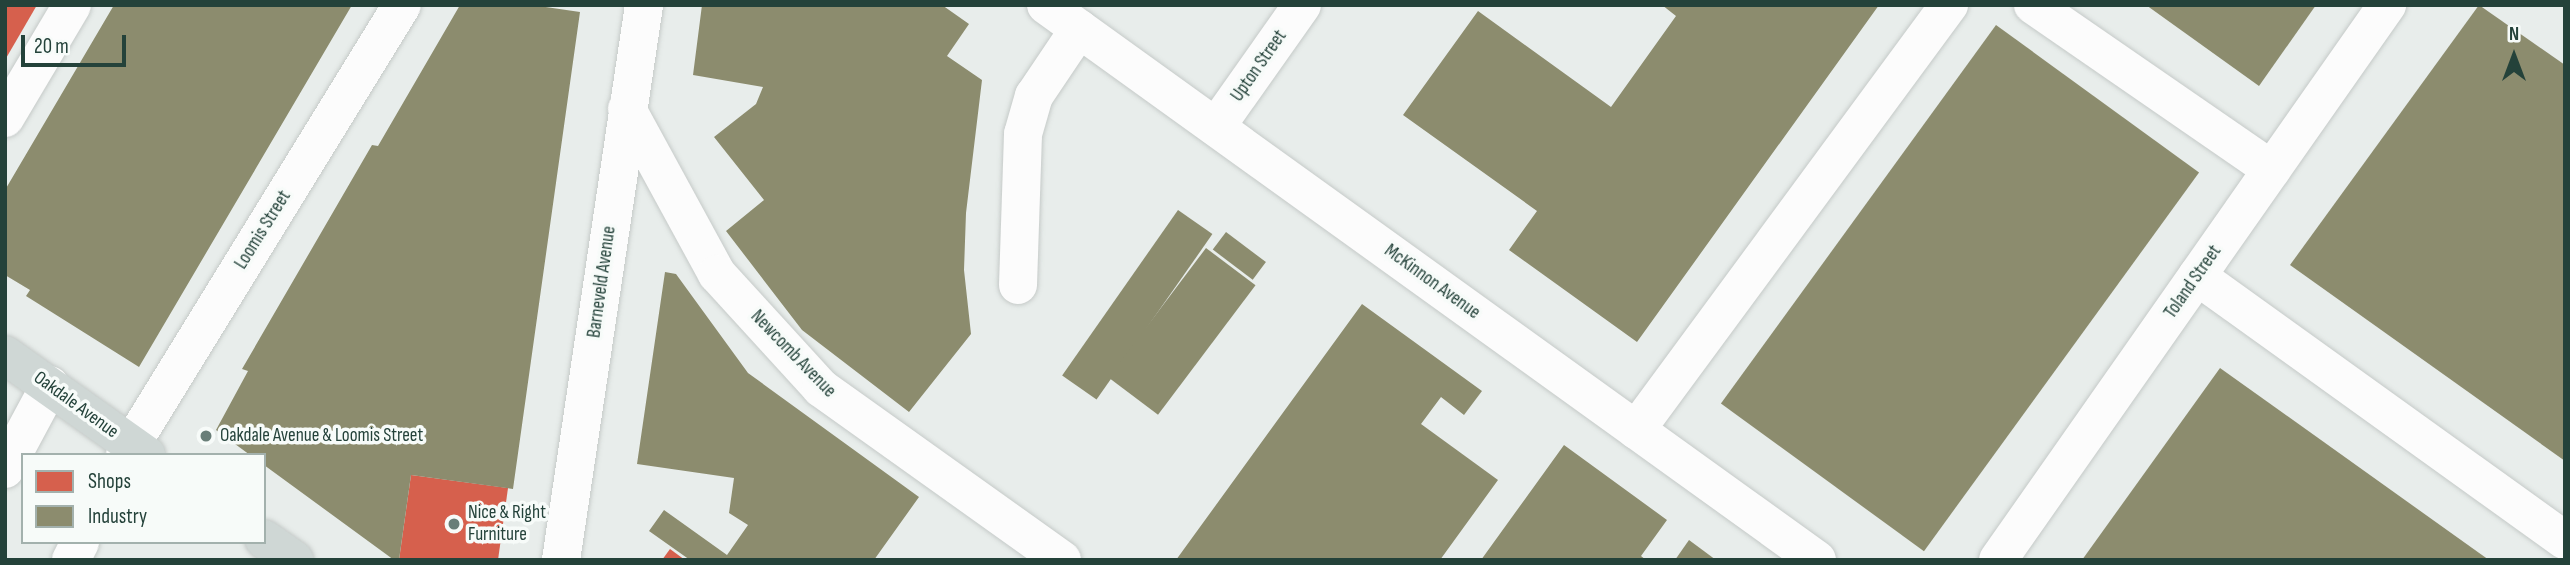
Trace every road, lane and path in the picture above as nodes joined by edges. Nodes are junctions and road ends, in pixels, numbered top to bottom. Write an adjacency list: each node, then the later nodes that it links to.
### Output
1 (72, 5): 11 (street)
2 (402, 5): 19 (street, Loomis Street)
3 (644, 5): 10 (street, Barneveld Avenue)
4 (1046, 5): 9 (street, McKinnon Avenue)
5 (1302, 5): 12 (street, Upton Street)
6 (1949, 5): 18 (street)
7 (2033, 5): 13 (street)
8 (2387, 5): 13 (street, Toland Street)
9 (1079, 29): 12 (street, McKinnon Avenue); 15 (street)
10 (627, 109): 26 (street, Barneveld Avenue); 27 (street, Newcomb Avenue)
11 (5, 118)
12 (1216, 127): 18 (street, McKinnon Avenue)
13 (2272, 170): 14 (street, Toland Street)
14 (2197, 276): 22 (street); 29 (street, Toland Street)
15 (1018, 285)
16 (5, 355): 17 (main road, Oakdale Avenue)
17 (50, 384): 19 (main road, Oakdale Avenue); 20 (street)
18 (1636, 430): 28 (street, McKinnon Avenue)
19 (134, 451)
20 (5, 469)
21 (266, 540): 25 (main road)
22 (2565, 540)
23 (79, 544): 24 (street)
24 (71, 560)
25 (294, 560)
26 (561, 560)
27 (1062, 560)
28 (1817, 560)
29 (1998, 560)

